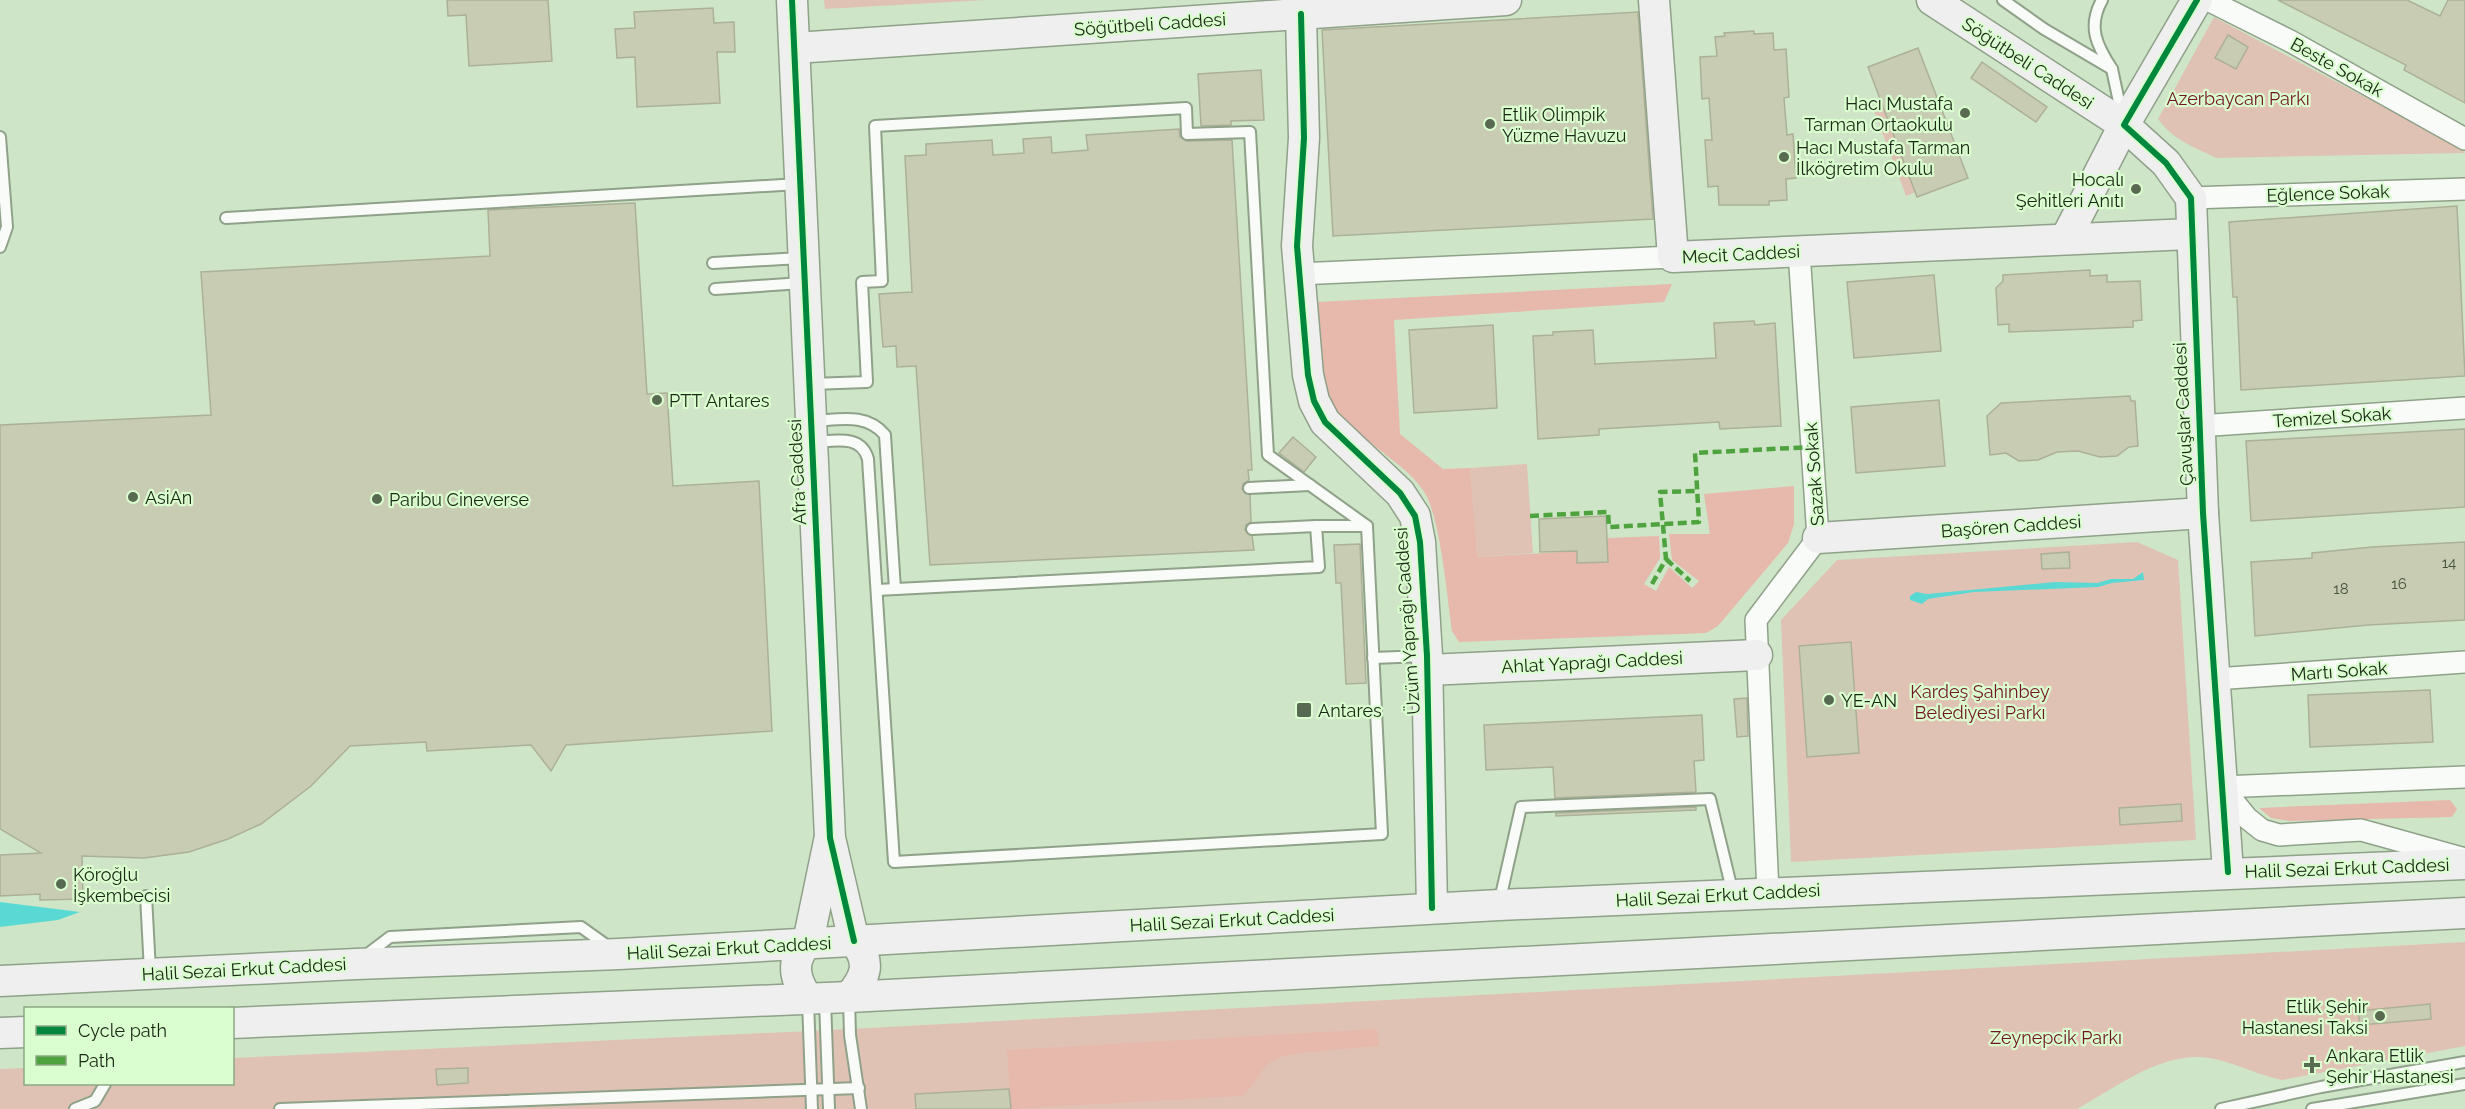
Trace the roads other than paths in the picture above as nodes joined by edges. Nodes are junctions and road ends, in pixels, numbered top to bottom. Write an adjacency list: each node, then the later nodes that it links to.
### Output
1 (792, 0): 11 (street, Afra Caddesi)
2 (1506, 0): 9 (street, Söğütbeli Caddesi)
3 (1654, 0): 24 (street, Mecit Caddesi)
4 (1932, 0): 13 (street, Söğütbeli Caddesi)
5 (2003, 0): 12 (lane)
6 (2102, 0): 12 (lane)
7 (2198, 0): 13 (street)
8 (2208, 0): 15 (street, Beste Sokak)
9 (1457, 1): 10 (street, Söğütbeli Caddesi)
10 (1301, 14): 11 (street, Söğütbeli Caddesi); 27 (street, Üzüm Yaprağı Caddesi)
11 (795, 48): 16 (street, Afra Caddesi)
12 (2112, 69): 13 (lane)
13 (2124, 125): 18 (street); 21 (street)
14 (0, 137): 22 (lane)
15 (2465, 139)
16 (801, 184): 19 (lane); 26 (street, Afra Caddesi)
17 (2465, 189): 18 (street, Eğlence Sokak)
18 (2191, 198): 20 (street, Çavuşlar Caddesi)
19 (226, 218)
20 (2190, 234): 21 (street, Mecit Caddesi); 31 (street, Çavuşlar Caddesi)
21 (2066, 238): 23 (street, Mecit Caddesi)
22 (0, 247)
23 (1799, 251): 24 (street, Mecit Caddesi); 39 (street, Sazak Sokak)
24 (1673, 257): 27 (street)
25 (713, 263): 26 (lane)
26 (804, 270): 28 (lane); 29 (street, Afra Caddesi)
27 (1298, 274): 45 (street, Üzüm Yaprağı Caddesi)
28 (715, 289)
29 (808, 384): 32 (street, Afra Caddesi); 33 (lane)
30 (2465, 408): 31 (street, Temizel Sokak)
31 (2198, 426): 35 (street, Çavuşlar Caddesi)
32 (810, 431): 40 (lane); 41 (lane); 49 (street, Afra Caddesi)
33 (1310, 485): 34 (lane); 37 (lane)
34 (1249, 488)
35 (2203, 513): 39 (street, Başören Caddesi); 46 (street, Çavuşlar Caddesi)
36 (1317, 526): 37 (lane); 38 (lane); 40 (lane)
37 (1367, 526): 43 (lane)
38 (1252, 529)
39 (1818, 538): 42 (street, Sazak Sokak)
40 (895, 589): 41 (lane)
41 (877, 590): 43 (lane)
42 (1757, 655): 45 (street, Ahlat Yaprağı Caddesi); 53 (street, Sazak Sokak)
43 (1373, 658): 45 (lane)
44 (2465, 662): 46 (street, Martı Sokak)
45 (1427, 663): 57 (street, Üzüm Yaprağı Caddesi)
46 (2214, 679): 48 (street, Çavuşlar Caddesi)
47 (2465, 777): 48 (street)
48 (2223, 787): 50 (street); 52 (street, Çavuşlar Caddesi)
49 (830, 838): 59 (street, Afra Caddesi); 60 (street, Afra Caddesi)
50 (2465, 859)
51 (2465, 864): 52 (street, Halil Sezai Erkut Caddesi)
52 (2229, 872): 53 (street, Halil Sezai Erkut Caddesi)
53 (1768, 892): 54 (street, Halil Sezai Erkut Caddesi)
54 (1733, 894): 56 (street, Halil Sezai Erkut Caddesi); 56 (lane)
55 (146, 896): 61 (lane)
56 (1499, 905): 57 (street, Halil Sezai Erkut Caddesi)
57 (1432, 909): 59 (street, Halil Sezai Erkut Caddesi)
58 (2465, 913): 63 (street)
59 (854, 941): 60 (street, Halil Sezai Erkut Caddesi); 63 (street)
60 (808, 942): 61 (street, Halil Sezai Erkut Caddesi); 63 (street)
61 (150, 974): 62 (street, Halil Sezai Erkut Caddesi)
62 (0, 981)
63 (827, 998): 64 (street); 70 (lane); 71 (lane); 72 (lane)
64 (234, 1023)
65 (24, 1032): 66 (street)
66 (0, 1033)
67 (2465, 1062): 79 (lane)
68 (2465, 1084): 80 (lane)
69 (104, 1085): 73 (lane)
70 (859, 1088): 71 (lane); 77 (lane)
71 (828, 1090): 72 (lane); 76 (lane)
72 (811, 1091): 74 (lane); 75 (lane)
73 (75, 1109)
74 (280, 1109)
75 (812, 1109)
76 (829, 1109)
77 (861, 1109)
78 (2214, 1109): 79 (lane)
79 (2222, 1109)
80 (2312, 1109)

